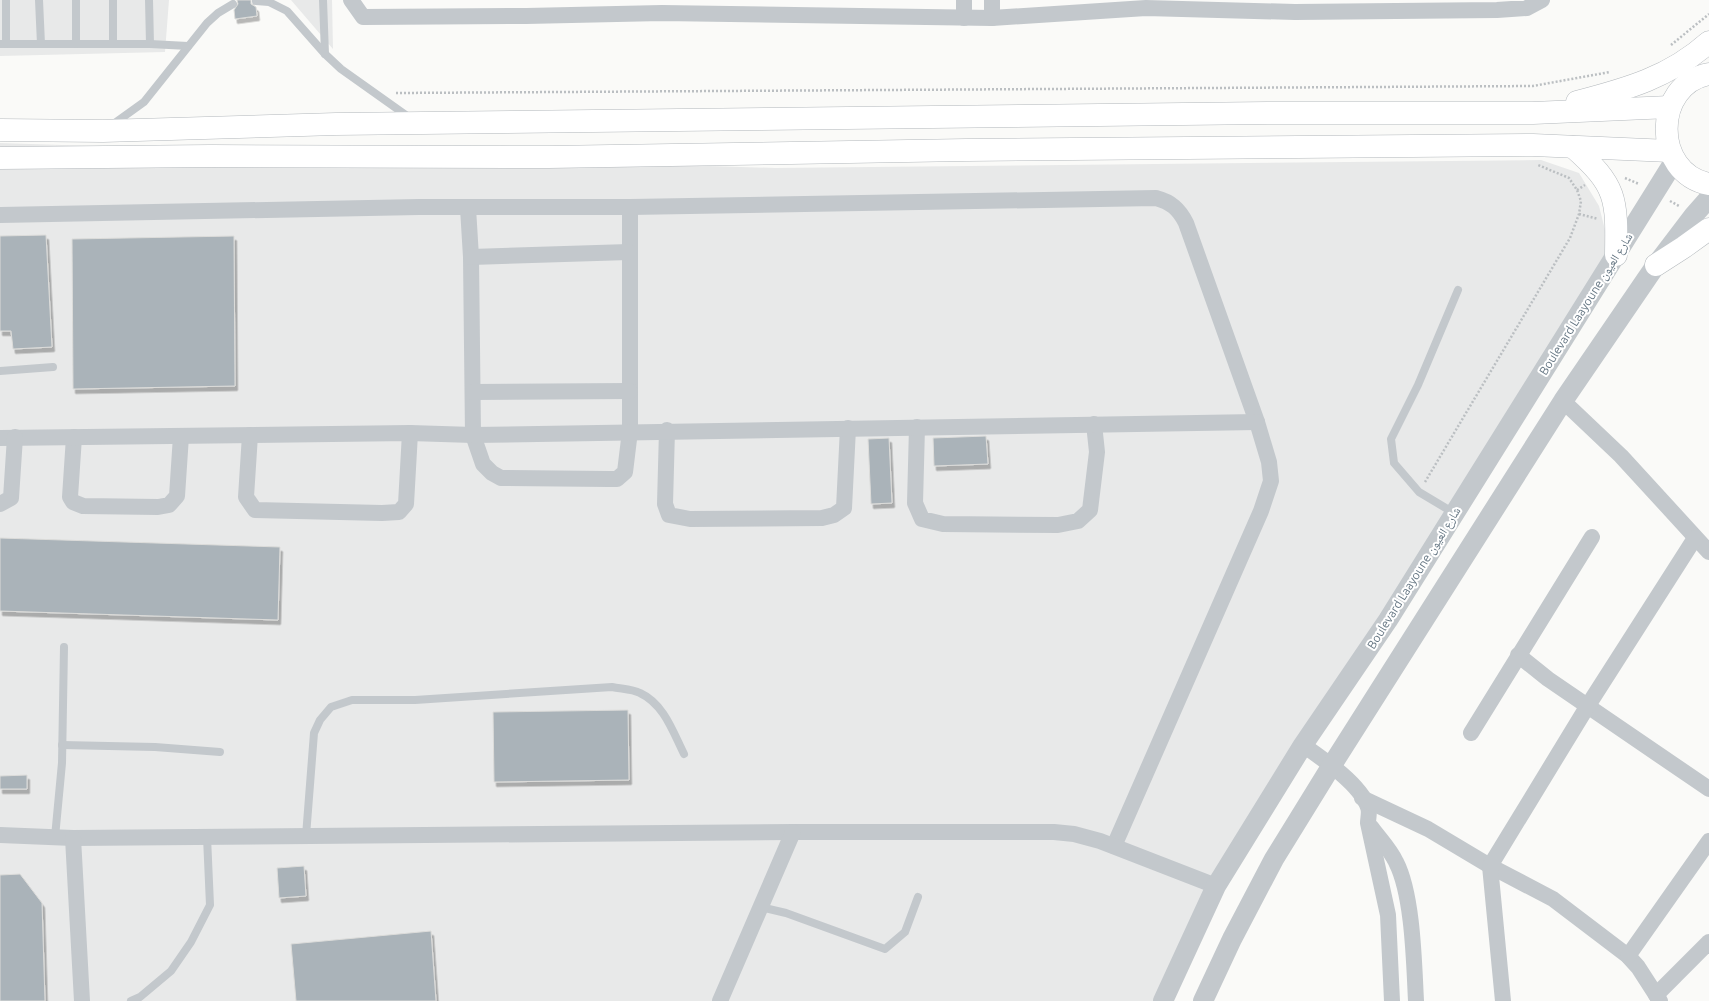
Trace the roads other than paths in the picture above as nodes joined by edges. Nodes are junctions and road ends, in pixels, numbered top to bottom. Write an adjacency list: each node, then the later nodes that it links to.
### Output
1 (6, 0): 18 (lane)
2 (39, 0): 19 (lane)
3 (76, 0): 20 (lane)
4 (113, 0): 21 (lane)
5 (149, 0): 22 (lane)
6 (323, 0): 24 (lane)
7 (351, 0): 14 (street)
8 (964, 0): 15 (street)
9 (992, 0): 16 (street)
10 (1542, 0): 13 (street)
11 (256, 1): 24 (lane)
12 (234, 4): 23 (lane)
13 (1146, 4): 16 (street)
14 (661, 6): 15 (street)
15 (964, 18): 16 (street)
16 (992, 18)
17 (1709, 42): 27 (highway)
18 (3, 44): 19 (lane)
19 (41, 44): 20 (lane)
20 (76, 44): 21 (lane)
21 (113, 44): 22 (lane)
22 (150, 44): 23 (lane)
23 (188, 46): 30 (lane)
24 (325, 54): 28 (lane)
25 (1709, 74): 26 (highway)
26 (1670, 107): 27 (highway); 32 (highway)
27 (1533, 113): 28 (highway)
28 (419, 124): 30 (highway)
29 (0, 130): 30 (highway)
30 (103, 131)
31 (1573, 147): 32 (highway); 33 (highway); 41 (highway)
32 (1672, 156): 34 (highway); 41 (street, Boulevard Laayoune شارع العيون)
33 (0, 158)
34 (1709, 184)
35 (1709, 198): 43 (street)
36 (630, 207): 37 (street); 40 (street); 50 (street)
37 (468, 208): 38 (street); 42 (street)
38 (0, 215)
39 (1709, 228): 43 (highway)
40 (630, 252): 42 (street); 48 (street)
41 (1616, 255): 63 (street, Boulevard Laayoune شارع العيون)
42 (471, 257): 47 (street)
43 (1656, 265): 49 (street)
44 (1458, 290): 63 (lane)
45 (53, 367): 46 (lane)
46 (0, 371)
47 (473, 392): 48 (street); 57 (street)
48 (630, 392): 55 (street)
49 (1563, 401): 65 (street); 75 (street)
50 (1257, 422): 51 (street); 86 (street)
51 (1094, 424): 52 (street); 52 (street)
52 (917, 427): 53 (street)
53 (848, 428): 54 (street); 54 (street)
54 (667, 430): 55 (street)
55 (630, 431): 57 (street); 57 (street)
56 (410, 433): 57 (street); 58 (street); 58 (street)
57 (473, 434)
58 (250, 435): 59 (street)
59 (181, 436): 60 (street); 60 (street)
60 (74, 437): 61 (street)
61 (7, 438): 62 (street)
62 (0, 504)
63 (1455, 514): 72 (street, Boulevard Laayoune شارع العيون)
64 (1592, 538): 68 (street)
65 (1695, 538): 66 (street); 69 (street)
66 (1709, 552)
67 (64, 647): 71 (lane)
68 (1518, 655): 69 (street); 70 (street)
69 (1587, 707): 76 (street); 87 (street)
70 (1471, 733)
71 (62, 745): 73 (lane); 82 (lane)
72 (1303, 745): 75 (street); 88 (street, Boulevard Laayoune شارع العيون)
73 (220, 752)
74 (684, 754): 81 (lane)
75 (1332, 765): 77 (street); 98 (street)
76 (1709, 790)
77 (1362, 798): 78 (street); 87 (street)
78 (1368, 823): 99 (street); 100 (street)
79 (793, 832): 81 (street); 86 (street); 90 (street)
80 (0, 835): 82 (street)
81 (306, 836): 83 (street)
82 (55, 837): 84 (street)
83 (207, 837): 84 (street); 95 (lane)
84 (73, 838): 94 (street)
85 (1709, 841): 92 (street)
86 (1114, 846): 88 (street)
87 (1490, 866): 92 (street); 101 (street)
88 (1216, 886): 97 (street, Boulevard Laayoune شارع العيون)
89 (918, 897): 90 (lane)
90 (760, 907): 96 (street)
91 (1709, 942): 93 (street)
92 (1628, 956): 93 (street)
93 (1658, 998)
94 (82, 1001)
95 (131, 1001)
96 (720, 1001)
97 (1163, 1001)
98 (1203, 1001)
99 (1392, 1001)
100 (1416, 1001)
101 (1503, 1001)

